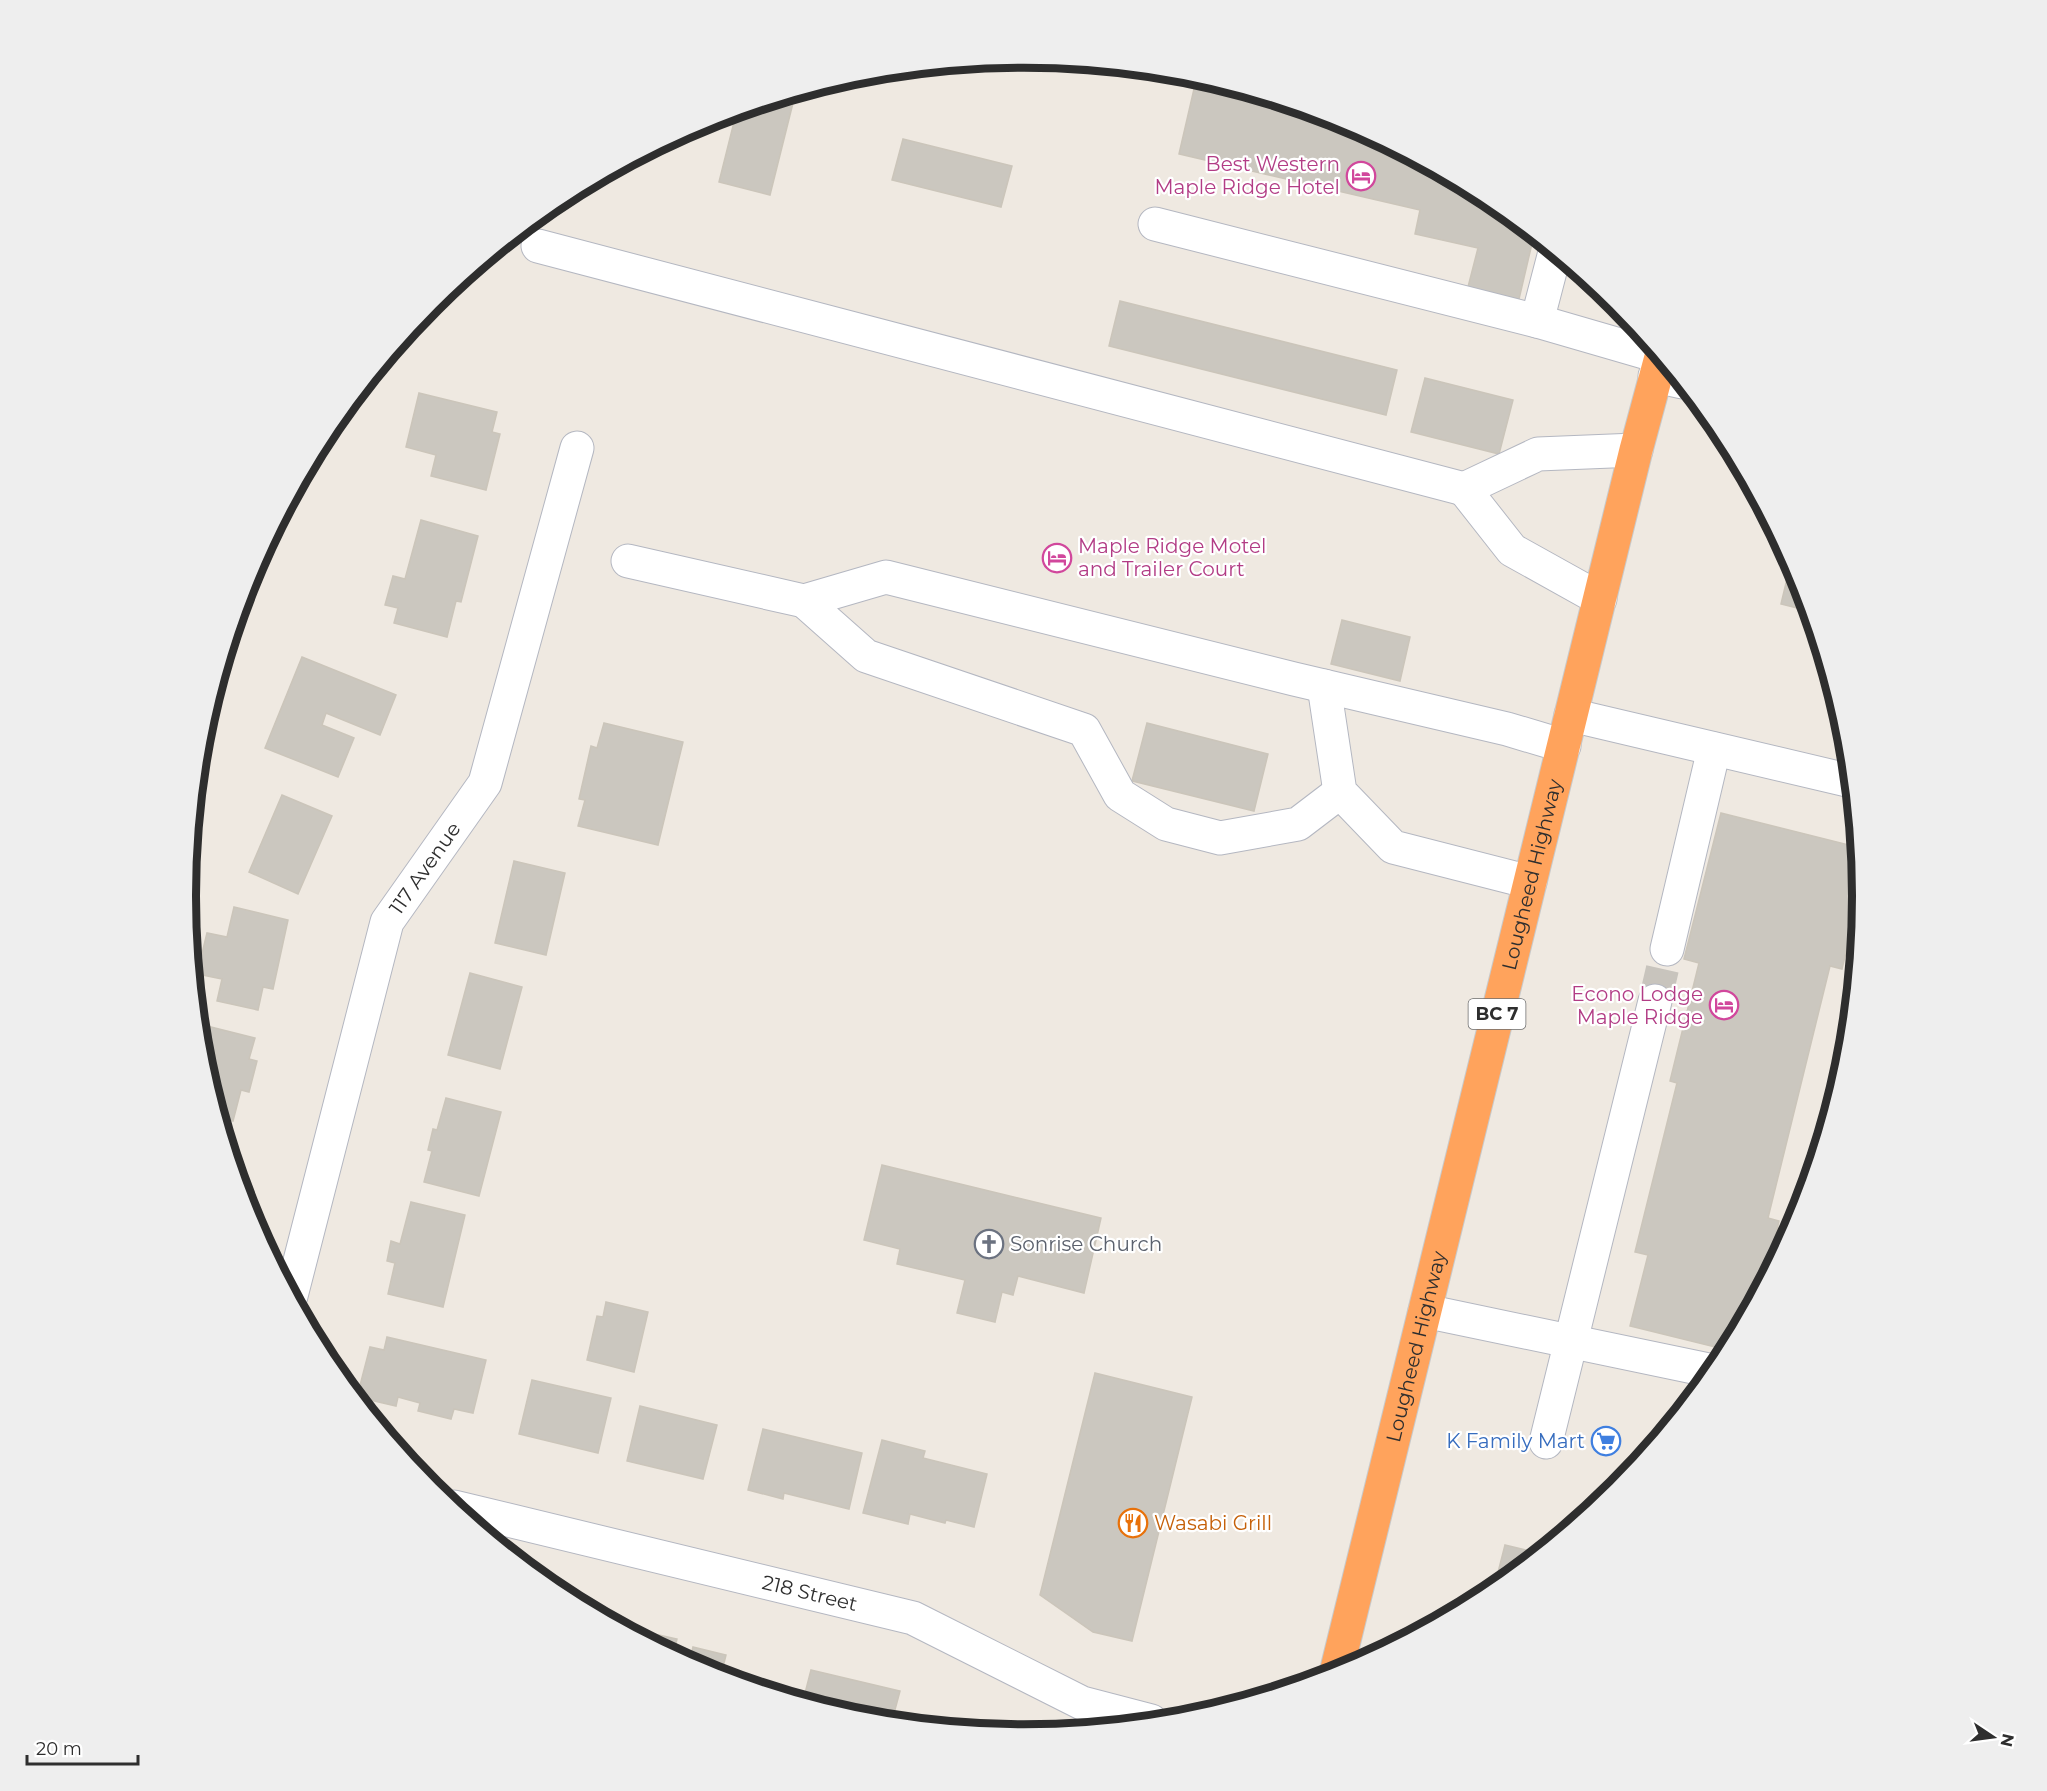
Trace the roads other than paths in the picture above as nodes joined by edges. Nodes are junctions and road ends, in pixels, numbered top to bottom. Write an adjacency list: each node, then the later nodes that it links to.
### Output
1 (1155, 224): 4 (street)
2 (538, 246): 9 (street)
3 (1553, 260): 4 (street)
4 (1537, 321): 5 (street)
5 (1663, 371)
6 (1665, 373): 8 (highway, Lougheed Highway / BC 7)
7 (577, 448): 21 (street, 117 Avenue)
8 (1636, 450): 9 (street); 11 (highway, Lougheed Highway / BC 7)
9 (1464, 489): 11 (street)
10 (628, 561): 12 (street)
11 (1600, 599): 14 (highway, Lougheed Highway / BC 7)
12 (804, 601): 13 (street); 17 (street)
13 (1324, 686): 14 (street); 17 (street)
14 (1568, 730): 15 (street); 18 (highway, Lougheed Highway / BC 7)
15 (1714, 749): 16 (street); 19 (street)
16 (1843, 779)
17 (1340, 792): 18 (street)
18 (1530, 882): 22 (highway, Lougheed Highway / BC 7)
19 (1667, 949)
20 (1655, 1001): 23 (street)
21 (294, 1286)
22 (1425, 1311): 23 (street); 27 (highway, Lougheed Highway / BC 7)
23 (1571, 1341): 24 (street); 25 (street)
24 (1703, 1369)
25 (1546, 1442)
26 (470, 1511): 28 (street, 218 Street)
27 (1339, 1660)
28 (1132, 1716)

